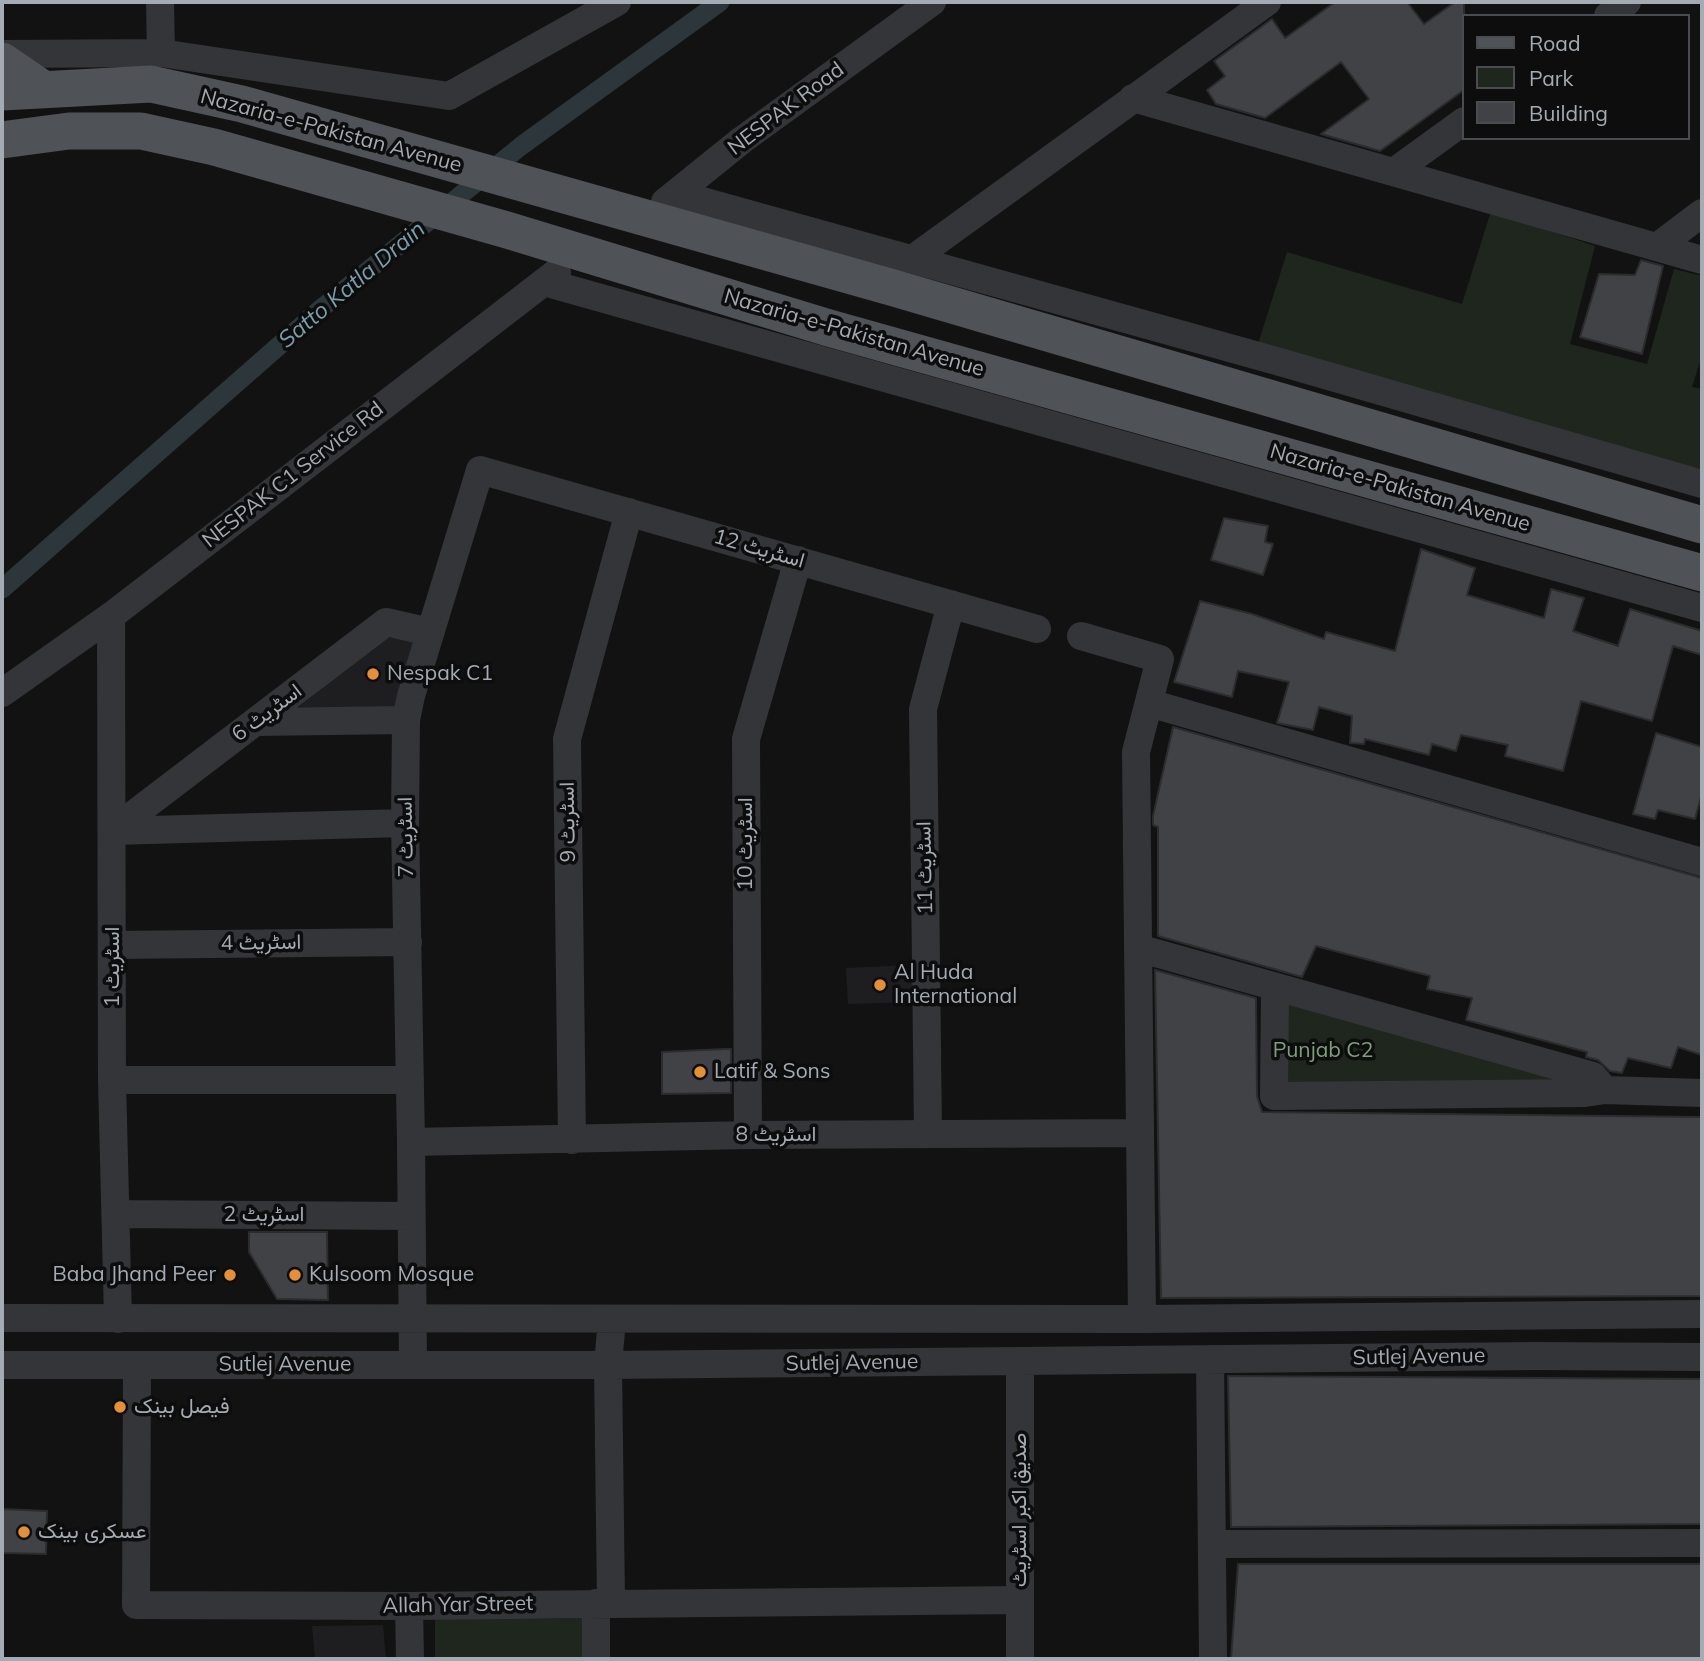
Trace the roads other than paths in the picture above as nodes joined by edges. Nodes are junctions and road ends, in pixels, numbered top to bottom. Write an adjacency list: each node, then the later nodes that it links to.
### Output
1 (160, 2): 7 (street)
2 (617, 2): 7 (street)
3 (932, 2): 18 (street, NESPAK Road)
4 (1267, 2): 12 (street)
5 (1627, 2): 6 (street)
6 (1611, 14)
7 (161, 52): 8 (street)
8 (2, 54)
9 (2, 61): 10 (main road)
10 (43, 89): 11 (main road, Nazaria-e-Pakistan Avenue); 20 (main road, Nazaria-e-Pakistan Avenue)
11 (2, 92)
12 (1133, 97): 17 (street); 23 (street)
13 (1462, 122): 17 (street)
14 (69, 131): 15 (main road, Nazaria-e-Pakistan Avenue); 16 (main road); 22 (main road, Nazaria-e-Pakistan Avenue)
15 (2, 140)
16 (2, 165)
17 (1395, 171): 21 (street)
18 (677, 194): 20 (street, NESPAK Road); 23 (street)
19 (1702, 213): 21 (street)
20 (640, 217): 28 (main road, Nazaria-e-Pakistan Avenue)
21 (1657, 247): 24 (street)
22 (581, 253): 25 (street, NESPAK C1 Service Rd); 32 (main road, Nazaria-e-Pakistan Avenue)
23 (914, 258): 27 (street)
24 (1702, 260)
25 (544, 282): 37 (street); 38 (street, NESPAK C1 Service Rd)
26 (480, 470): 29 (street, اسٹریٹ 12); 40 (street, اسٹریٹ 7)
27 (1702, 484)
28 (1606, 496): 30 (main road, Nazaria-e-Pakistan Avenue); 31 (main road)
29 (629, 512): 34 (street, اسٹریٹ 12); 60 (street, اسٹریٹ 9)
30 (1702, 525)
31 (1702, 538)
32 (1605, 545): 33 (main road); 35 (main road, Nazaria-e-Pakistan Avenue)
33 (1702, 558)
34 (798, 560): 36 (street, اسٹریٹ 12); 59 (street, اسٹریٹ 10)
35 (1702, 573)
36 (951, 604): 39 (street, اسٹریٹ 12); 58 (street, اسٹریٹ 11)
37 (1702, 608)
38 (111, 616): 42 (street, NESPAK C1 Service Rd); 47 (street, اسٹریٹ 1)
39 (1037, 629)
40 (430, 632): 44 (street, اسٹریٹ 7); 45 (street, اسٹریٹ 6)
41 (1081, 636): 43 (street)
42 (2, 692)
43 (1150, 703): 48 (street); 51 (street)
44 (406, 720): 45 (street); 46 (street, اسٹریٹ 7)
45 (256, 722): 47 (street, اسٹریٹ 6)
46 (405, 823): 47 (street); 49 (street, اسٹریٹ 7)
47 (112, 831): 50 (street, اسٹریٹ 1)
48 (1702, 862)
49 (408, 942): 50 (street, اسٹریٹ 4); 54 (street, اسٹریٹ 7)
50 (113, 945): 53 (street, اسٹریٹ 1)
51 (1138, 948): 52 (street); 57 (street)
52 (1275, 988): 55 (street); 55 (street)
53 (112, 1080): 54 (street); 62 (street, اسٹریٹ 1)
54 (410, 1080): 61 (street, اسٹریٹ 7)
55 (1605, 1090): 56 (street)
56 (1702, 1093)
57 (1140, 1133): 58 (street, اسٹریٹ 8); 70 (street)
58 (928, 1134): 59 (street, اسٹریٹ 8)
59 (748, 1135): 60 (street, اسٹریٹ 8)
60 (572, 1140): 61 (street, اسٹریٹ 8)
61 (411, 1142): 63 (street, اسٹریٹ 7)
62 (116, 1214): 63 (street, اسٹریٹ 2); 67 (street, اسٹریٹ 1)
63 (411, 1216): 68 (street, اسٹریٹ 7)
64 (1538, 1314): 65 (street, Sutlej Avenue); 70 (street, Sutlej Avenue); 71 (street)
65 (1702, 1314)
66 (2, 1318): 67 (street, Sutlej Avenue)
67 (118, 1319): 68 (street, Sutlej Avenue)
68 (412, 1319): 69 (street, Sutlej Avenue); 78 (street, اسٹریٹ 7)
69 (612, 1319): 70 (street, Sutlej Avenue); 77 (street)
70 (1142, 1319)
71 (1536, 1356): 72 (street, Sutlej Avenue); 73 (street, Sutlej Avenue)
72 (1702, 1357)
73 (1210, 1359): 74 (street, Sutlej Avenue); 80 (street)
74 (1020, 1361): 77 (street, Sutlej Avenue); 81 (street, صدیق اکبر اسٹریٹ)
75 (2, 1365): 76 (street, Sutlej Avenue)
76 (137, 1365): 78 (street, Sutlej Avenue); 83 (street, Allah Yar Street)
77 (608, 1365): 78 (street, Sutlej Avenue); 82 (street)
78 (412, 1366)
79 (1702, 1543): 80 (street)
80 (1213, 1544): 87 (street)
81 (1020, 1600): 82 (street, Allah Yar Street); 86 (street, صدیق اکبر اسٹریٹ)
82 (603, 1603): 83 (street, Allah Yar Street); 85 (street)
83 (409, 1606): 84 (street)
84 (411, 1659)
85 (596, 1659)
86 (1020, 1659)
87 (1213, 1659)

